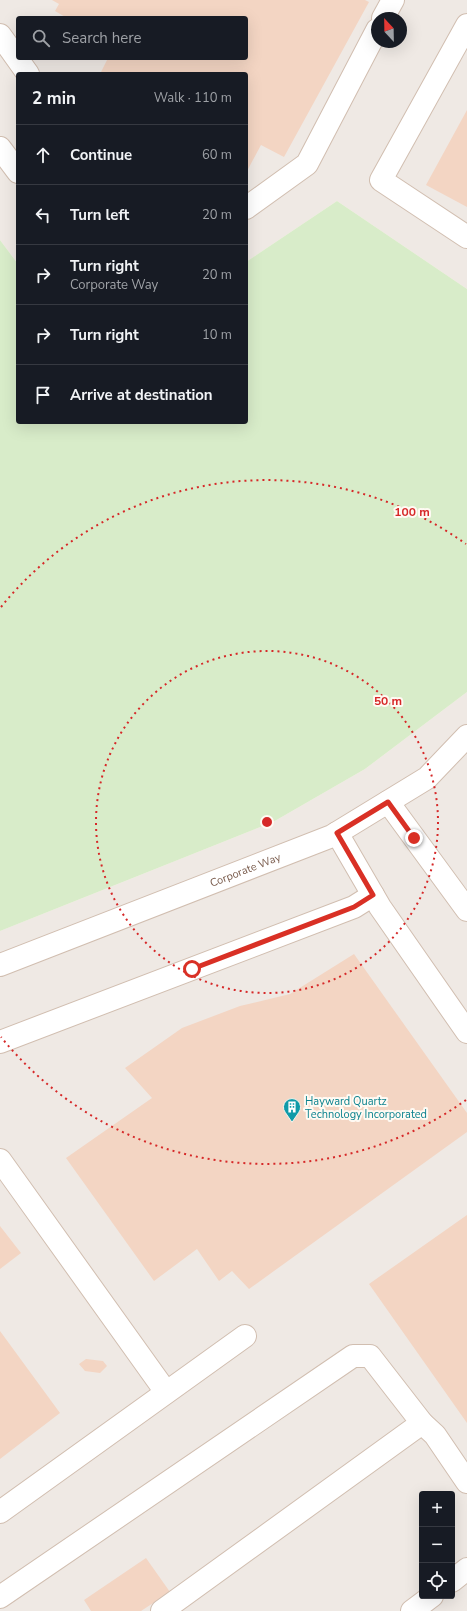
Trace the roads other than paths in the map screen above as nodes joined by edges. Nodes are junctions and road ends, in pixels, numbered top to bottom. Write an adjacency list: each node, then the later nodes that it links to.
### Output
1 (392, 0): 2 (street)
2 (386, 12)
3 (467, 25): 12 (street)
4 (0, 35): 6 (street)
5 (371, 41): 11 (street)
6 (16, 57)
7 (18, 60): 8 (street)
8 (27, 72)
9 (0, 148): 10 (street)
10 (16, 169)
11 (248, 207)
12 (467, 237)
13 (467, 736): 14 (street, Corporate Way)
14 (388, 802): 15 (street, Corporate Way); 17 (street)
15 (337, 833): 16 (street); 18 (street, Corporate Way)
16 (373, 895): 19 (street); 20 (street)
17 (467, 910)
18 (0, 966)
19 (467, 1032)
20 (0, 1042)
21 (0, 1160): 23 (street)
22 (245, 1336): 23 (street)
23 (166, 1392): 26 (street)
24 (422, 1422): 25 (street); 29 (street); 31 (street)
25 (467, 1482)
26 (0, 1512)
27 (467, 1569): 28 (street)
28 (455, 1579)
29 (0, 1597)
30 (428, 1599): 32 (street)
31 (162, 1611)
32 (412, 1611)

